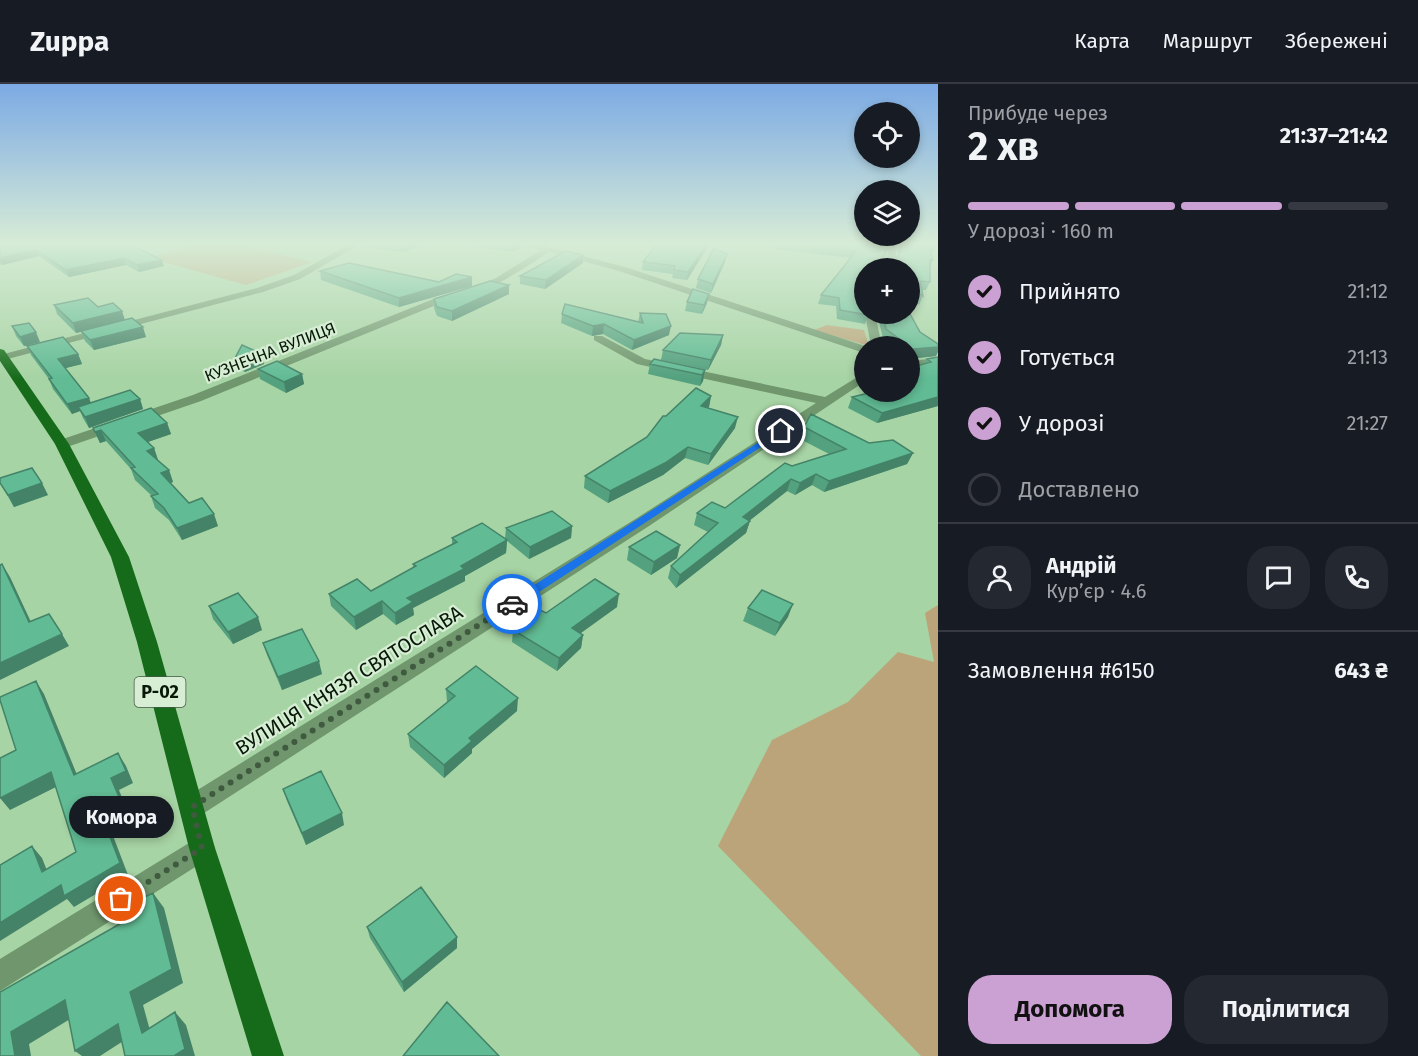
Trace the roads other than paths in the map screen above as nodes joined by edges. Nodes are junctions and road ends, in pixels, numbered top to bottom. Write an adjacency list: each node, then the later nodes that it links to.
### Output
1 (268, 287): 6 (street)
2 (483, 287): 11 (street, КУЗНЕЧНА ВУЛИЦЯ)
3 (677, 287): 5 (street)
4 (598, 338): 10 (street)
5 (854, 347)
6 (2, 355): 11 (main road, Р-02)
7 (938, 361): 8 (street)
8 (920, 363)
9 (854, 383): 10 (street, ВУЛИЦЯ КНЯЗЯ СВЯТОСЛАВА)
10 (827, 400): 12 (street, ВУЛИЦЯ КНЯЗЯ СВЯТОСЛАВА)
11 (62, 444): 12 (main road, Р-02)
12 (192, 807): 13 (main road, Р-02)
13 (202, 848): 14 (street); 15 (main road, Р-02)
14 (0, 976)
15 (268, 1056)

